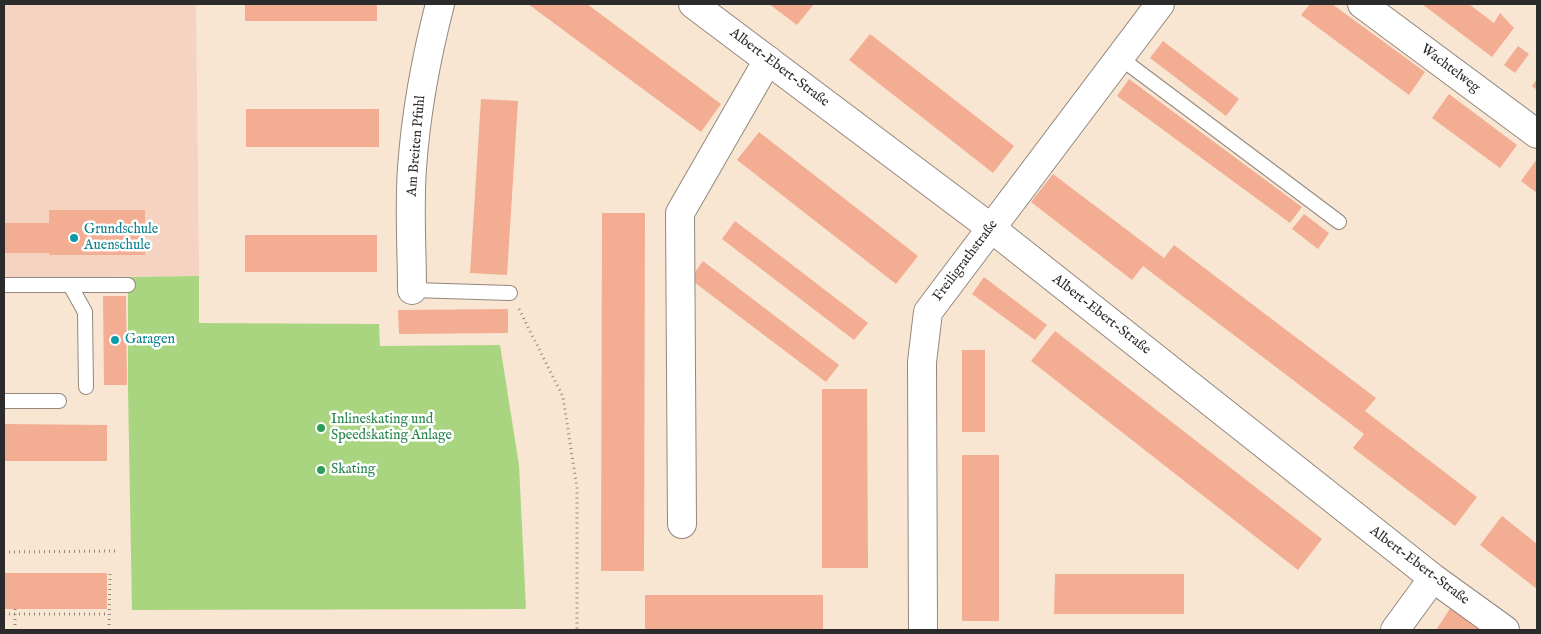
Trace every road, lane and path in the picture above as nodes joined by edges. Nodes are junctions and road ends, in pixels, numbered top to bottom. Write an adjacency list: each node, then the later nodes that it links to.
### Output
1 (440, 4): 13 (street, Am Breiten Pfuhl)
2 (693, 4): 6 (street, Albert-Ebert-Straße)
3 (1160, 4): 5 (street, Freiligrathstraße)
4 (1369, 6): 7 (street, Wachtelweg)
5 (1119, 57): 8 (lane); 9 (street, Freiligrathstraße)
6 (768, 60): 9 (street, Albert-Ebert-Straße); 18 (street)
7 (1537, 134)
8 (1339, 222)
9 (991, 228): 22 (street, Albert-Ebert-Straße); 33 (street, Freiligrathstraße)
10 (4, 285): 11 (lane)
11 (70, 285): 12 (lane); 15 (lane)
12 (128, 285)
13 (412, 290): 14 (lane)
14 (510, 293): 32 (path)
15 (86, 387)
16 (4, 401): 17 (lane)
17 (59, 401)
18 (682, 524)
19 (4, 552): 20 (path)
20 (117, 552)
21 (110, 571): 28 (path)
22 (1433, 578): 29 (street, Albert-Ebert-Straße); 34 (street)
23 (15, 609): 26 (path)
24 (76, 609): 27 (path)
25 (4, 614): 26 (path)
26 (15, 614): 27 (path); 30 (path)
27 (76, 614): 28 (path)
28 (109, 614): 31 (path)
29 (1502, 629)
30 (15, 630)
31 (109, 630)
32 (577, 630)
33 (923, 630)
34 (1395, 630)

